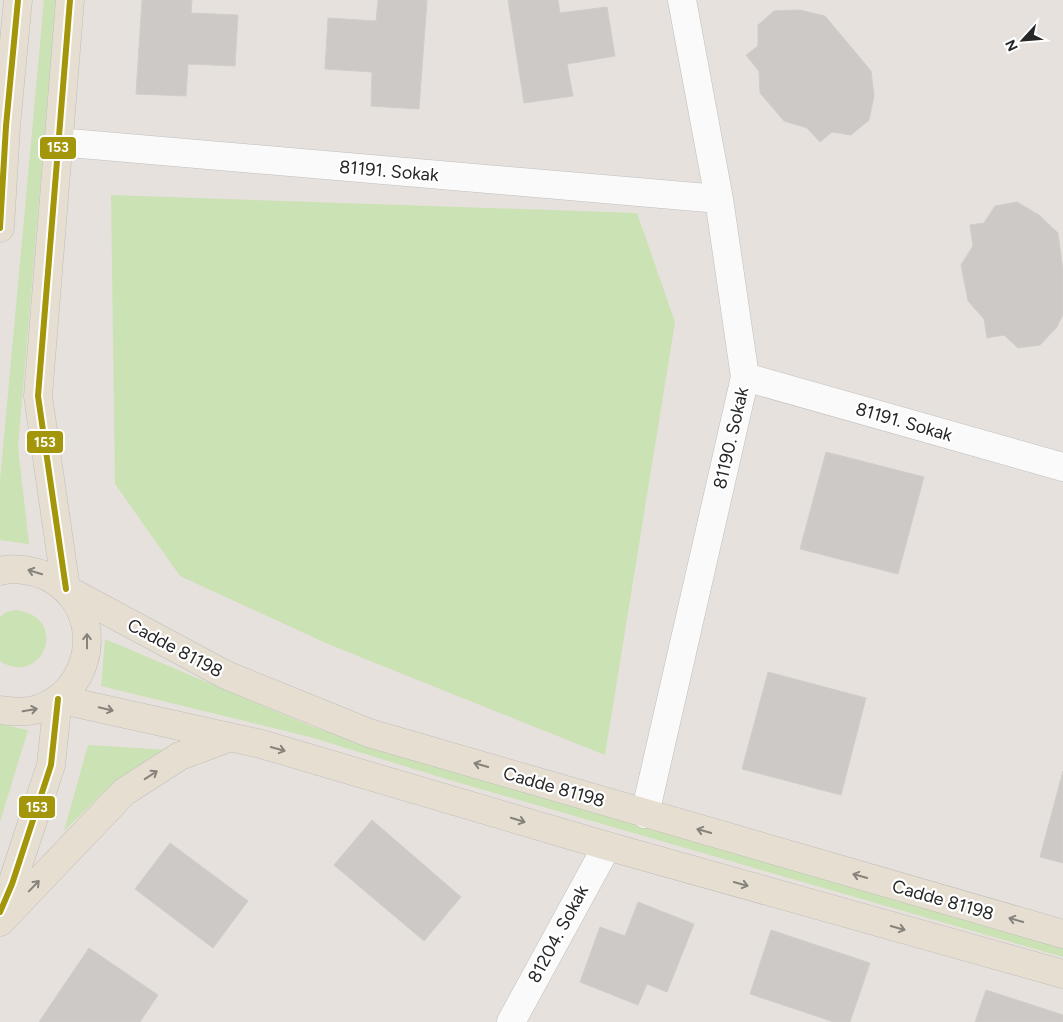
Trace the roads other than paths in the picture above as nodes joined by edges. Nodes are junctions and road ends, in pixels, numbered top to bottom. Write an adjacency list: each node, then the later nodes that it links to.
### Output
1 (18, 0): 4 (main road)
2 (70, 0): 5 (main road)
3 (682, 0): 6 (street, 81190. Sokak)
4 (3, 125): 7 (main road)
5 (58, 142): 6 (street, 81191. Sokak); 11 (main road)
6 (719, 198): 8 (street, 81190. Sokak)
7 (0, 228)
8 (745, 378): 9 (street, 81191. Sokak); 15 (street, 81190. Sokak)
9 (1063, 467)
10 (0, 571): 11 (main road, Cadde 81198, one-way to 10)
11 (66, 589): 12 (main road, one-way to 11); 15 (main road, Cadde 81198, one-way to 11)
12 (58, 699): 13 (main road, one-way to 12); 14 (main road, one-way to 14); 17 (main road)
13 (0, 710)
14 (231, 737): 16 (main road, one-way to 16); 18 (main road, one-way to 14)
15 (645, 814): 19 (main road, Cadde 81198, one-way to 15)
16 (607, 846): 20 (main road, one-way to 20); 21 (street, 81204. Sokak)
17 (0, 912)
18 (0, 922)
19 (1063, 934)
20 (1063, 974)
21 (511, 1022)

